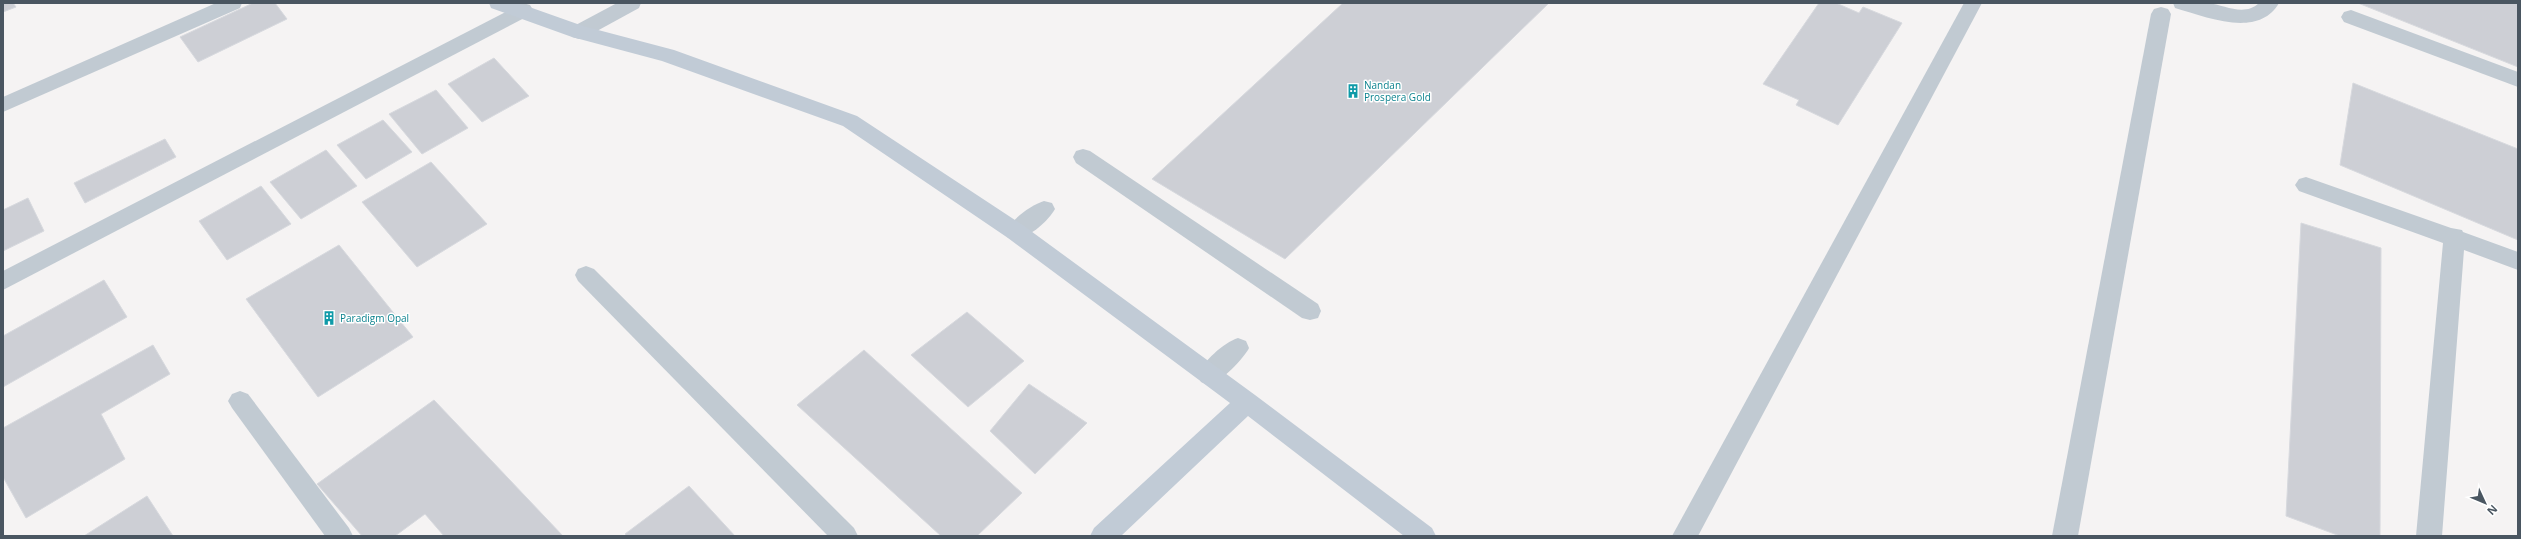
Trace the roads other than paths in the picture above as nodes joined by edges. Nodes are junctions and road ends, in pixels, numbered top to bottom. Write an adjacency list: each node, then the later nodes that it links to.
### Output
1 (233, 3): 12 (street)
2 (498, 3): 7 (street)
3 (632, 3): 10 (street)
4 (1973, 3): 30 (street)
5 (2182, 3): 6 (street)
6 (2270, 3)
7 (523, 10): 10 (street); 20 (street)
8 (2161, 14): 31 (street)
9 (2351, 18): 11 (street)
10 (579, 32): 16 (street)
11 (2518, 80)
12 (3, 105)
13 (1083, 157): 21 (street)
14 (2306, 185): 17 (street)
15 (1044, 209): 16 (street)
16 (1016, 232): 23 (street)
17 (2454, 236): 18 (street); 32 (street)
18 (2518, 261)
19 (586, 275): 27 (street)
20 (3, 281)
21 (1310, 310)
22 (1238, 348): 23 (street)
23 (1209, 375): 25 (street)
24 (240, 400): 26 (street)
25 (1247, 402): 28 (street); 29 (street)
26 (340, 536)
27 (845, 536)
28 (1103, 536)
29 (1424, 536)
30 (1685, 536)
31 (2066, 536)
32 (2429, 536)

